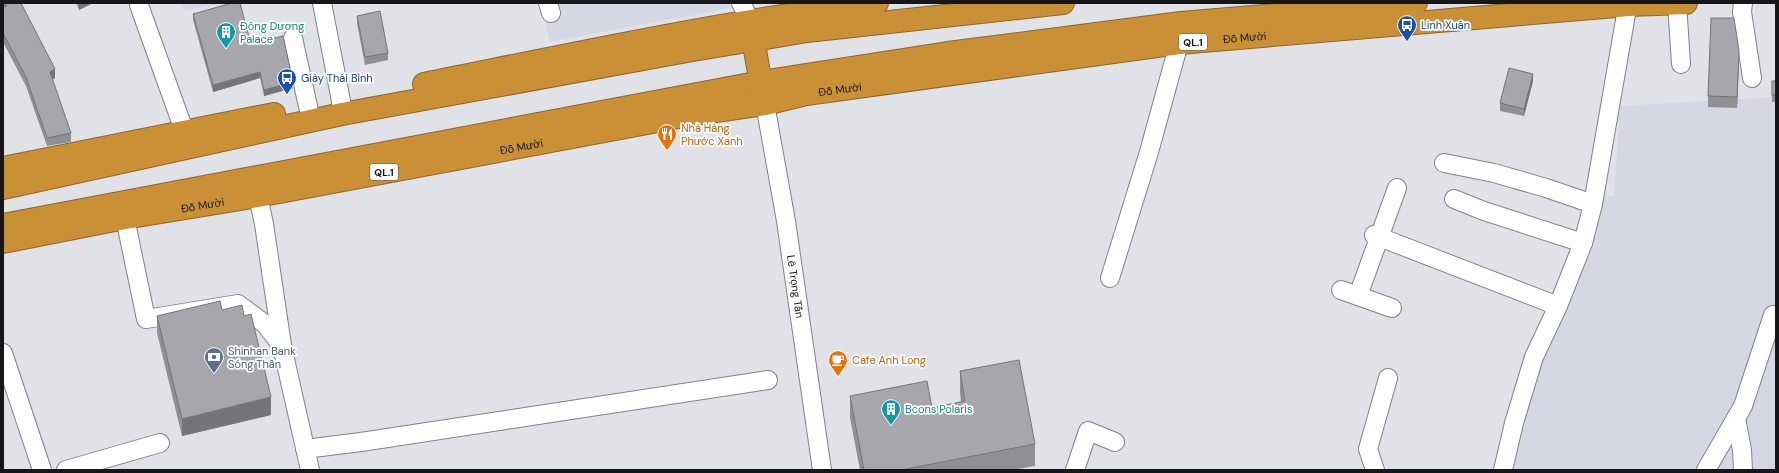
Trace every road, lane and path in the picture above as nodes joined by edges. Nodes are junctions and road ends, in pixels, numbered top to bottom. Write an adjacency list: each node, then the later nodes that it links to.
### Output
1 (322, 3): 17 (street)
2 (877, 3): 9 (highway)
3 (1063, 3): 10 (highway)
4 (1416, 3): 15 (highway, Đỗ Mười / QL.1)
5 (1680, 3): 7 (highway, Đỗ Mười / QL.1); 13 (street)
6 (1743, 3): 14 (street)
7 (1628, 4): 12 (highway, Đỗ Mười / QL.1); 26 (street)
8 (139, 5): 19 (street)
9 (812, 7): 10 (highway)
10 (749, 17): 15 (highway); 17 (highway)
11 (292, 38): 18 (street)
12 (1178, 43): 16 (highway, Đỗ Mười / QL.1); 32 (street)
13 (1682, 64)
14 (1752, 78)
15 (761, 82): 16 (highway); 28 (highway, Đỗ Mười / QL.1)
16 (765, 104): 24 (highway, Đỗ Mười / QL.1); 47 (street, Lê Trọng Tấn)
17 (342, 107): 18 (highway)
18 (310, 114): 19 (highway); 22 (highway)
19 (185, 133): 21 (highway)
20 (1444, 163): 26 (street)
21 (3, 168)
22 (3, 188)
23 (1397, 188): 29 (street)
24 (258, 196): 27 (highway, Đỗ Mười / QL.1); 36 (street)
25 (1454, 199): 31 (street)
26 (1593, 204): 31 (street)
27 (125, 218): 30 (highway, Đỗ Mười / QL.1); 36 (street)
28 (3, 225)
29 (1376, 236): 33 (street); 34 (street)
30 (3, 242)
31 (1583, 243): 33 (street)
32 (1110, 278)
33 (1558, 306): 50 (street)
34 (1392, 308)
35 (1773, 315): 40 (street)
36 (282, 346): 43 (street)
37 (3, 353): 44 (street)
38 (1388, 378): 49 (street)
39 (768, 380): 43 (street)
40 (1736, 418): 51 (street); 52 (street)
41 (1116, 442): 48 (street)
42 (160, 443): 45 (street)
43 (305, 449): 46 (street)
44 (42, 470)
45 (66, 470)
46 (310, 470)
47 (822, 470)
48 (1075, 470)
49 (1375, 470)
50 (1503, 470)
51 (1706, 470)
52 (1743, 470)

